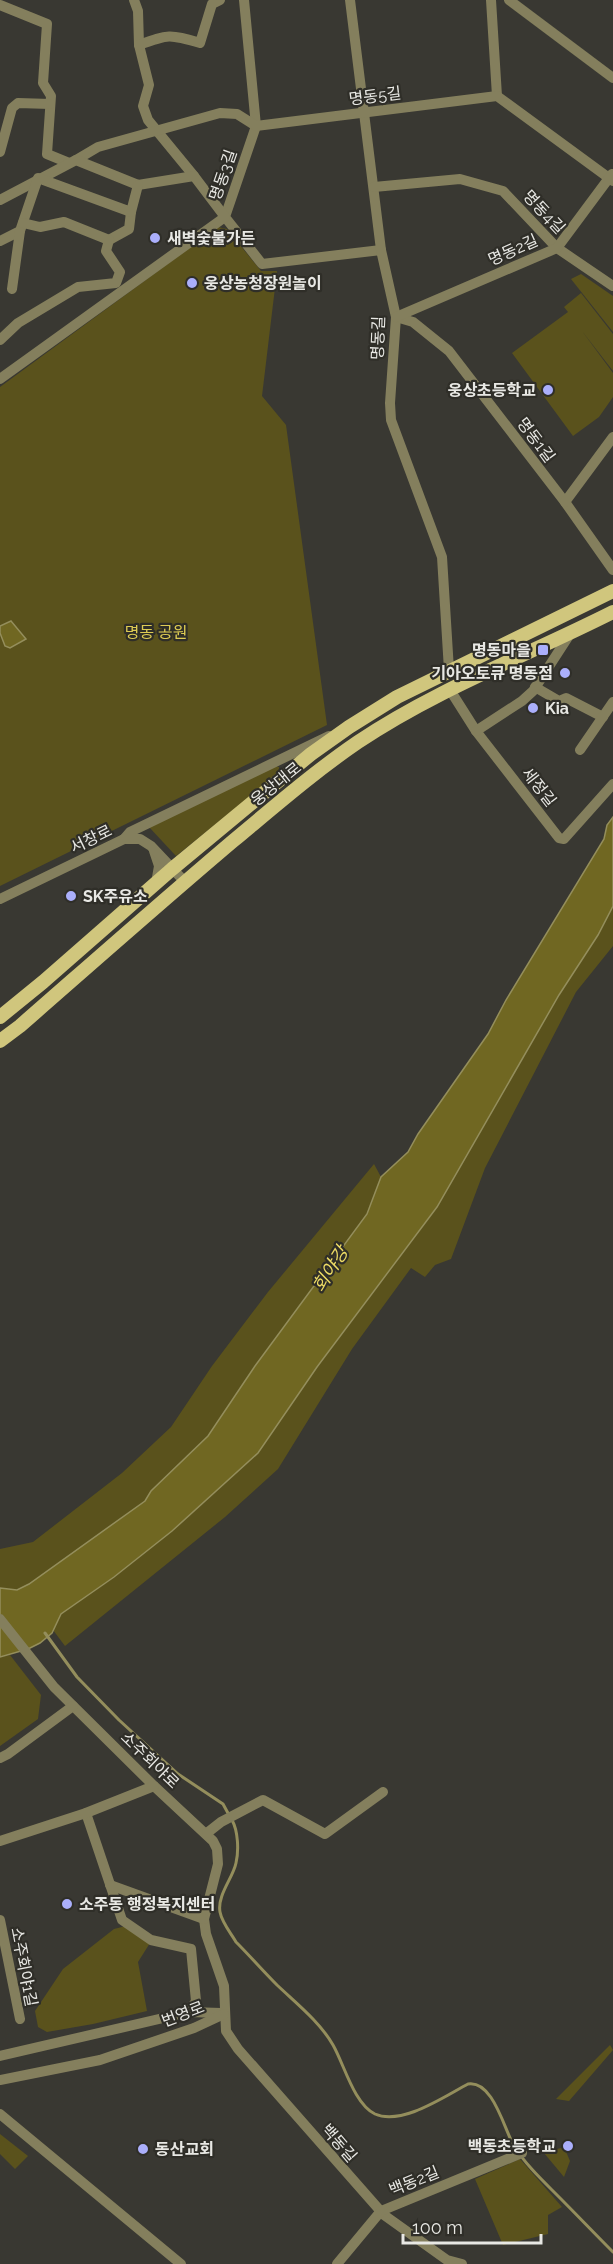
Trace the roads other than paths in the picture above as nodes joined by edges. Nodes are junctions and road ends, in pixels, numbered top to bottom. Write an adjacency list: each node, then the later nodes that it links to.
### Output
1 (134, 0): 8 (street)
2 (220, 0): 8 (street)
3 (244, 0): 13 (street, 명동3길)
4 (350, 0): 12 (street, 명동길)
5 (491, 0): 10 (street)
6 (509, 0): 9 (street)
7 (1, 2): 11 (street)
8 (139, 45): 14 (street)
9 (613, 78)
10 (497, 96): 12 (street, 명동5길); 18 (street)
11 (50, 104): 15 (street); 16 (street)
12 (364, 113): 13 (street, 명동5길); 21 (street, 명동길)
13 (256, 126): 14 (street); 24 (street, 명동3길)
14 (158, 131): 16 (street); 17 (street)
15 (0, 152)
16 (73, 161): 19 (street); 20 (street)
17 (194, 176): 20 (street); 24 (street)
18 (612, 177): 28 (street, 명동2길)
19 (38, 178): 22 (street); 23 (street); 25 (street)
20 (138, 185): 23 (street)
21 (374, 187): 28 (street, 명동4길); 29 (street, 명동길)
22 (2, 195)
23 (131, 212): 26 (street)
24 (225, 217): 29 (street, 명동3길); 31 (street)
25 (22, 227): 26 (street); 27 (street); 32 (street)
26 (109, 240): 31 (street)
27 (0, 241)
28 (557, 248): 30 (street, 명동4길); 33 (street, 명동2길)
29 (381, 250): 33 (street, 명동길)
30 (613, 286)
31 (119, 287): 34 (street); 35 (street)
32 (12, 289)
33 (396, 317): 37 (street, 명동1길); 42 (street, 명동길)
34 (0, 340)
35 (0, 379)
36 (613, 437): 37 (street)
37 (565, 502): 38 (street, 명동1길)
38 (613, 570)
39 (613, 591): 42 (main road, 웅상대로)
40 (612, 615): 41 (main road, 웅상대로)
41 (570, 633): 43 (street); 44 (main road, 웅상대로)
42 (449, 670): 47 (main road, 웅상대로)
43 (535, 687): 46 (street); 48 (street)
44 (450, 690): 48 (street, 세정길); 54 (main road, 웅상대로)
45 (613, 702): 46 (street)
46 (603, 717): 49 (street)
47 (349, 727): 51 (street); 53 (main road, 웅상대로)
48 (476, 730): 50 (street, 세정길)
49 (580, 750)
50 (613, 784)
51 (124, 839): 52 (street, 서창로); 56 (street, 서창로)
52 (150, 846): 53 (street, 서창로); 55 (street)
53 (172, 868): 54 (street, 서창로); 55 (main road, 웅상대로)
54 (185, 882): 58 (main road, 웅상대로)
55 (156, 883): 57 (main road, 웅상대로)
56 (0, 899)
57 (0, 1017)
58 (0, 1041)
59 (0, 1619): 60 (street, 소주회야로)
60 (73, 1706): 61 (street); 62 (street, 소주회야로)
61 (0, 1758)
62 (154, 1786): 64 (street); 65 (street, 소주회야로)
63 (383, 1792): 65 (street)
64 (86, 1813): 66 (street); 67 (street)
65 (207, 1833): 68 (street, 소주회야로)
66 (0, 1841)
67 (110, 1885): 68 (street); 70 (street)
68 (204, 1919): 71 (street, 소주회야로)
69 (0, 1920): 72 (street, 소주회야1길)
70 (189, 2012): 71 (street, 번영로); 73 (street, 번영로)
71 (224, 2014): 74 (street, 번영로); 79 (street, 백동길)
72 (20, 2019)
73 (138, 2024): 74 (street); 75 (street, 번영로)
74 (143, 2045): 76 (street, 번영로)
75 (0, 2056)
76 (0, 2080)
77 (0, 2114): 81 (street)
78 (522, 2153): 79 (street, 백동2길)
79 (381, 2211): 80 (street, 백동길); 82 (street, 백동2길)
80 (435, 2252): 83 (street); 84 (street, 백동길)
81 (181, 2264)
82 (337, 2264)
83 (444, 2264)
84 (462, 2264)

